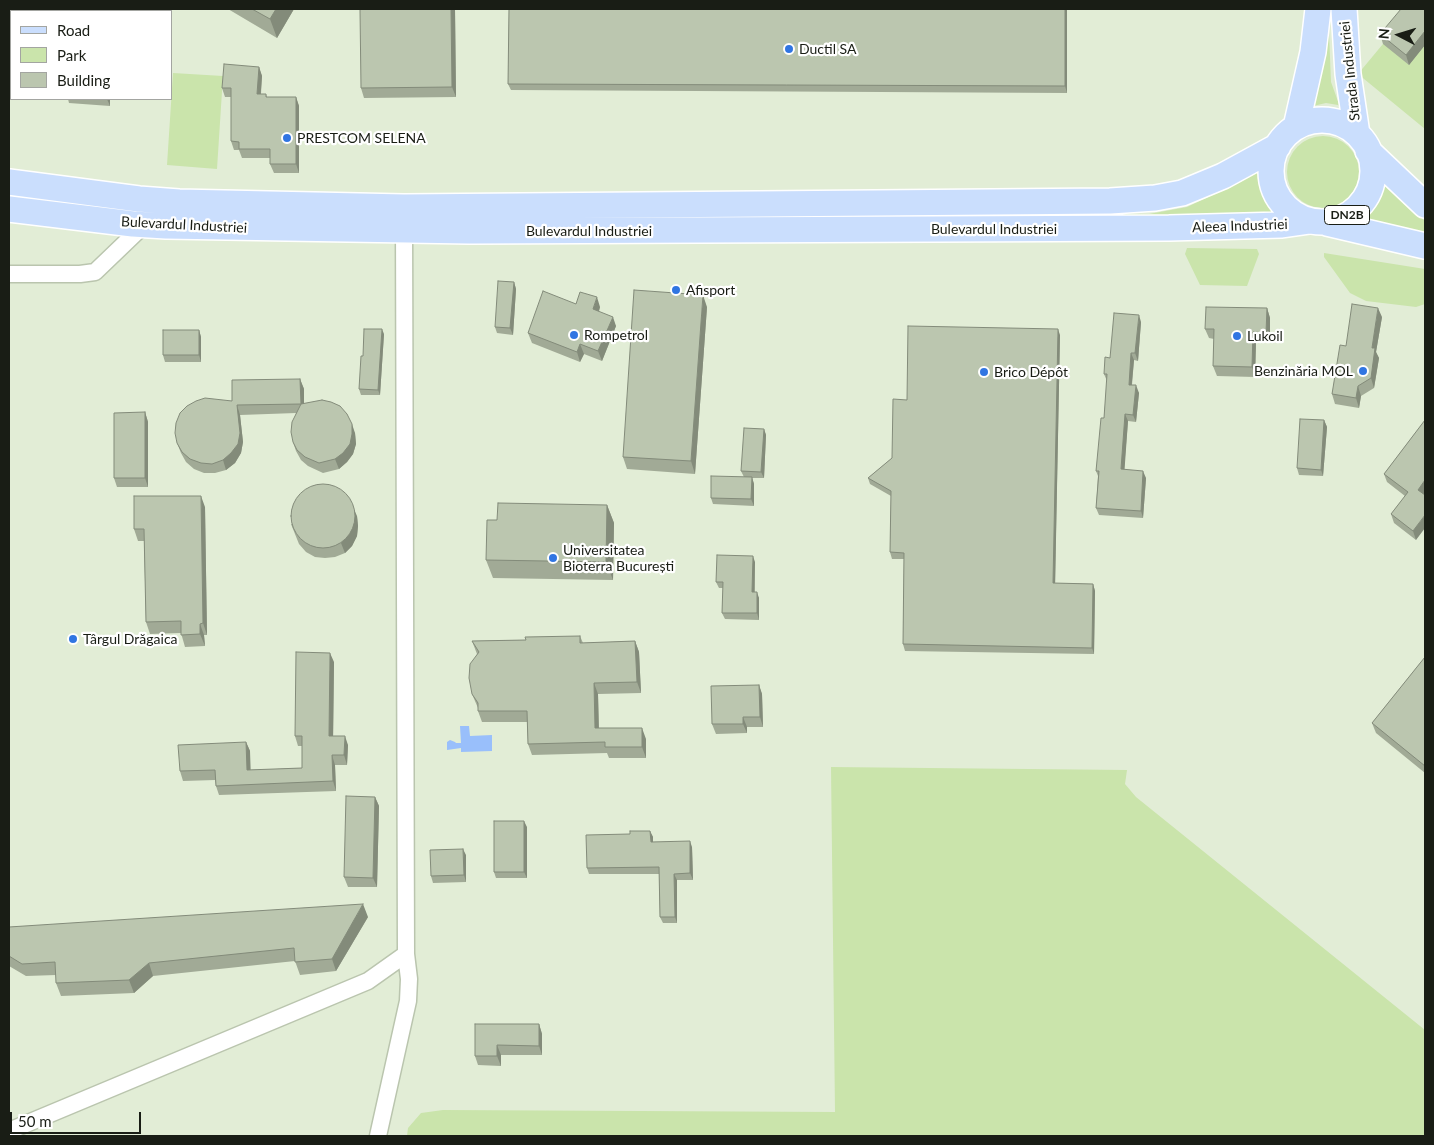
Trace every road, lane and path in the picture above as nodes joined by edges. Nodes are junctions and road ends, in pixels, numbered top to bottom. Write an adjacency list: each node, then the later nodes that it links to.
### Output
1 (1318, 9): 3 (main road, Strada Industriei)
2 (1344, 9): 4 (main road, Strada Industriei / DN2B)
3 (1296, 127): 4 (main road); 5 (main road, DN2B)
4 (1363, 142): 7 (main road); 10 (main road, DN2B)
5 (1278, 146): 9 (main road, Bulevardul Industriei); 10 (main road, DN2B)
6 (9, 182): 9 (main road, Bulevardul Industriei)
7 (1425, 205)
8 (9, 208): 11 (main road, Bulevardul Industriei)
9 (404, 218): 11 (main road, Bulevardul Industriei); 12 (main road, Bulevardul Industriei); 15 (street)
10 (1319, 222): 12 (main road, Aleea Industriei); 13 (main road, DN2B)
11 (144, 224): 14 (street)
12 (1169, 228)
13 (1425, 246)
14 (9, 274)
15 (406, 954): 16 (street); 17 (street)
16 (9, 1131)
17 (378, 1136)

